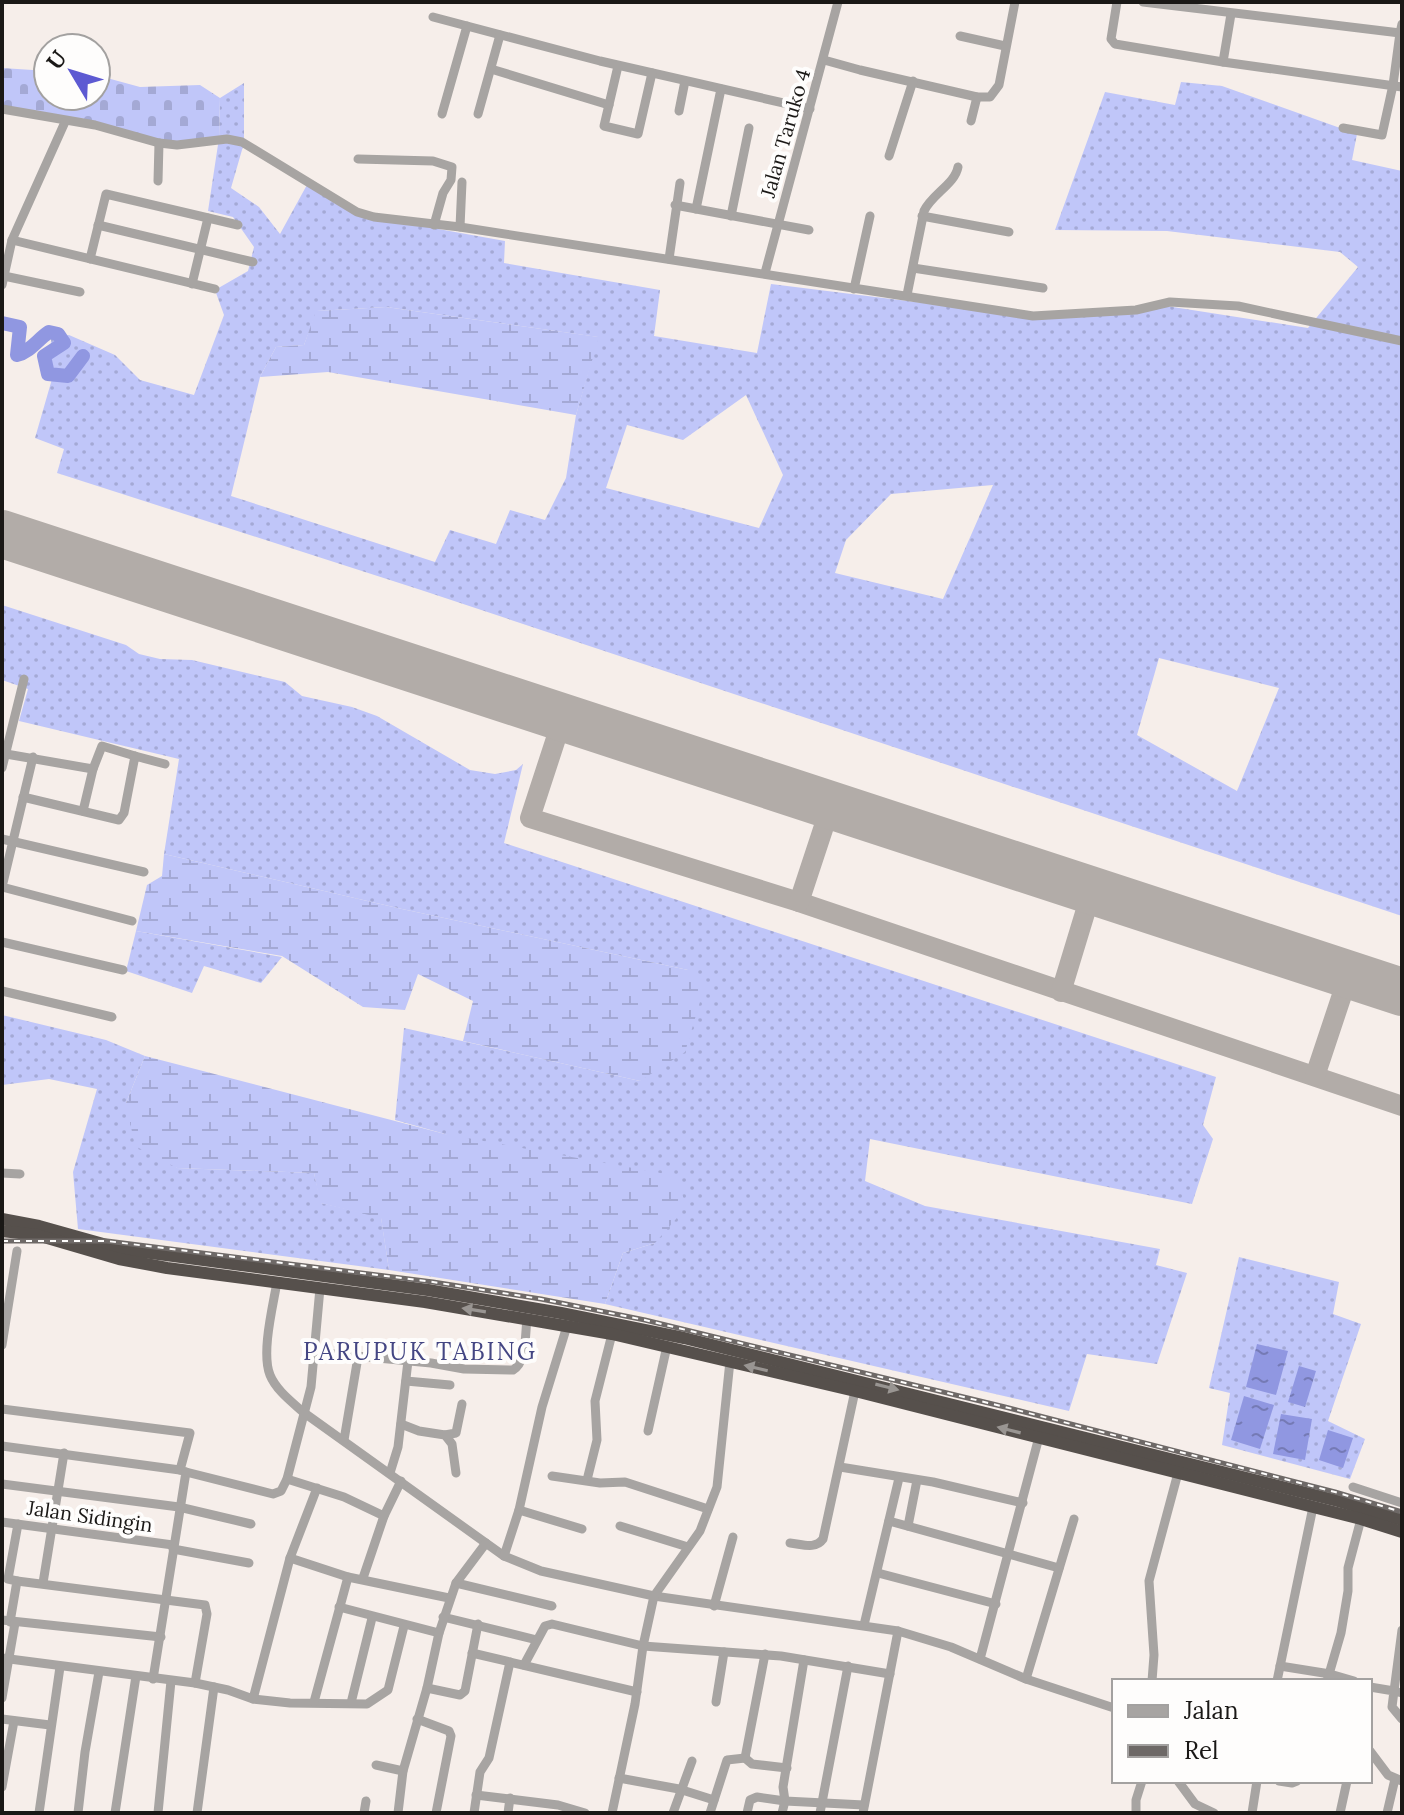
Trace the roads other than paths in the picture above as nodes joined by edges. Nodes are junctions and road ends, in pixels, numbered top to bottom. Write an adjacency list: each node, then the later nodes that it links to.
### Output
1 (838, 2): 12 (street, Jalan Taruko 4)
2 (1015, 2): 11 (street)
3 (1117, 2): 13 (street)
4 (1143, 2): 5 (street)
5 (1231, 14): 8 (street); 13 (street)
6 (433, 17): 7 (street)
7 (467, 26): 9 (street); 26 (street)
8 (1401, 31): 19 (street)
9 (500, 35): 14 (street); 15 (street)
10 (960, 36): 11 (street)
11 (1005, 46): 21 (street)
12 (824, 60): 18 (street); 24 (street, Jalan Taruko 4)
13 (1223, 62): 19 (street)
14 (618, 66): 16 (street); 22 (street)
15 (491, 69): 22 (street); 27 (street)
16 (652, 73): 17 (street); 22 (street)
17 (685, 81): 20 (street); 25 (street)
18 (913, 81): 21 (street); 33 (street)
19 (1397, 86): 31 (street)
20 (721, 89): 24 (street); 40 (street)
21 (977, 97): 28 (street)
22 (609, 105)
23 (2, 109): 29 (street)
24 (810, 109): 45 (street, Jalan Taruko 4)
25 (679, 111)
26 (442, 114)
27 (478, 114)
28 (971, 121)
29 (65, 122): 32 (street); 52 (street)
30 (749, 128): 41 (street)
31 (1343, 128)
32 (159, 143): 36 (street); 48 (street)
33 (889, 156)
34 (358, 159): 48 (street)
35 (958, 167): 43 (street)
36 (158, 181)
37 (462, 182): 49 (street)
38 (680, 183): 39 (street)
39 (675, 205): 40 (street); 55 (street)
40 (696, 209): 41 (street)
41 (731, 216): 45 (street)
42 (870, 216): 63 (street)
43 (922, 216): 51 (street); 57 (street)
44 (208, 218): 46 (street); 47 (street); 53 (street)
45 (779, 223): 50 (street); 58 (street, Jalan Taruko 4)
46 (98, 225): 53 (street); 54 (street)
47 (238, 225)
48 (434, 225): 49 (street)
49 (460, 227): 55 (street)
50 (809, 230)
51 (1009, 232)
52 (12, 240): 54 (street); 59 (street)
53 (200, 250): 56 (street); 60 (street)
54 (90, 259): 60 (street)
55 (669, 259): 58 (street)
56 (253, 262)
57 (913, 268): 61 (street); 65 (street)
58 (765, 273): 63 (street)
59 (3, 280): 64 (street)
60 (192, 284): 62 (street)
61 (1043, 288)
62 (215, 289)
63 (854, 289): 65 (street)
64 (80, 292)
65 (907, 295): 66 (street)
66 (1402, 341)
67 (24, 679): 68 (street)
68 (6, 754): 70 (street); 72 (street)
69 (135, 756): 71 (street); 73 (street); 75 (street)
70 (33, 757): 73 (street); 74 (street)
71 (165, 764)
72 (2, 768)
73 (93, 769): 75 (street)
74 (23, 797): 75 (street); 76 (street)
75 (83, 811)
76 (7, 840): 77 (street); 78 (street)
77 (144, 872)
78 (2, 887): 79 (street)
79 (132, 921)
80 (2, 942): 81 (street)
81 (123, 970)
82 (2, 991): 83 (street)
83 (112, 1017)
84 (2, 1173): 85 (street)
85 (20, 1174)
86 (2, 1219): 89 (highway)
87 (2, 1231): 89 (highway)
88 (17, 1251): 97 (street)
89 (120, 1254): 90 (highway); 92 (highway)
90 (277, 1282): 91 (highway); 110 (street)
91 (320, 1288): 92 (highway); 99 (street)
92 (426, 1296): 93 (highway, one-way to 92); 96 (highway)
93 (527, 1319): 94 (highway); 101 (street)
94 (567, 1326): 95 (highway); 140 (street)
95 (612, 1334): 98 (highway); 127 (street)
96 (683, 1344): 98 (highway); 102 (highway); 107 (highway, one-way to 107)
97 (2, 1345)
98 (667, 1346): 112 (street)
99 (314, 1352): 100 (street); 110 (street)
100 (358, 1357): 101 (street); 115 (street)
101 (408, 1361): 103 (street)
102 (730, 1361): 105 (highway, one-way to 102); 139 (street)
103 (406, 1381): 104 (street); 111 (street)
104 (450, 1385)
105 (855, 1391): 107 (highway); 119 (street)
106 (462, 1404): 113 (street)
107 (934, 1404): 109 (highway)
108 (2, 1409): 120 (street)
109 (959, 1411): 114 (highway, one-way to 109); 117 (highway)
110 (303, 1412): 115 (street); 126 (street)
111 (401, 1424): 113 (street); 121 (street)
112 (648, 1431)
113 (445, 1435): 122 (street)
114 (1039, 1437): 117 (highway); 135 (street)
115 (344, 1440): 121 (street)
116 (2, 1446): 118 (street)
117 (1113, 1450): 123 (highway); 131 (highway)
118 (64, 1453): 120 (street); 134 (street)
119 (840, 1467): 125 (street); 156 (street)
120 (183, 1471): 126 (street); 137 (street)
121 (390, 1473): 129 (street)
122 (456, 1473)
123 (1178, 1473): 131 (highway); 206 (street)
124 (552, 1476): 127 (street)
125 (899, 1478): 128 (street); 145 (street)
126 (287, 1479): 133 (street)
127 (587, 1480): 139 (street)
128 (917, 1480): 135 (street); 150 (street)
129 (401, 1481): 141 (street); 155 (street)
130 (2, 1484): 134 (street)
131 (1260, 1487): 138 (highway); 144 (highway)
132 (1353, 1487): 136 (street)
133 (317, 1488): 141 (street); 161 (street)
134 (58, 1493): 137 (street); 152 (street)
135 (1023, 1503): 159 (street)
136 (1402, 1503)
137 (179, 1507): 148 (street); 157 (street)
138 (1313, 1507): 143 (highway); 198 (street)
139 (708, 1509): 158 (street)
140 (519, 1510): 151 (street); 160 (street)
141 (384, 1516): 166 (street)
142 (1074, 1519): 163 (street)
143 (1361, 1519): 153 (highway); 203 (street)
144 (1402, 1520)
145 (889, 1521): 150 (street); 164 (street)
146 (2, 1522): 147 (street, Jalan Sidingin)
147 (18, 1524): 152 (street, Jalan Sidingin); 167 (street)
148 (251, 1524)
149 (620, 1526): 158 (street)
150 (908, 1526): 159 (street)
151 (582, 1529)
152 (54, 1530): 157 (street, Jalan Sidingin); 168 (street)
153 (1402, 1532)
154 (733, 1537): 175 (street)
155 (486, 1543): 160 (street); 169 (street)
156 (790, 1543)
157 (173, 1547): 162 (street, Jalan Sidingin); 172 (street)
158 (688, 1547): 170 (street)
159 (1009, 1553): 163 (street); 173 (street)
160 (504, 1556): 170 (street)
161 (290, 1558): 165 (street); 216 (street)
162 (249, 1563)
163 (1059, 1568): 205 (street)
164 (878, 1573): 173 (street); 181 (street)
165 (348, 1577): 166 (street); 176 (street)
166 (363, 1578): 171 (street)
167 (9, 1579): 168 (street); 179 (street)
168 (43, 1583): 172 (street)
169 (456, 1583): 171 (street); 174 (street)
170 (654, 1596): 175 (street); 188 (street)
171 (449, 1598): 177 (street)
172 (166, 1599): 186 (street); 209 (street)
173 (996, 1604): 193 (street)
174 (552, 1606)
175 (714, 1606): 181 (street)
176 (339, 1607): 178 (street); 217 (street)
177 (443, 1617): 180 (street); 185 (street)
178 (372, 1618): 182 (street); 219 (street)
179 (9, 1622): 186 (street); 192 (street)
180 (478, 1624): 187 (street); 190 (street)
181 (864, 1625): 184 (street)
182 (404, 1626): 185 (street); 219 (street)
183 (1402, 1630): 214 (street)
184 (898, 1631): 193 (street); 201 (street)
185 (439, 1633): 212 (street)
186 (161, 1637): 204 (street)
187 (537, 1640): 188 (street); 196 (street)
188 (643, 1646): 189 (street); 213 (street)
189 (724, 1652): 191 (street); 218 (street)
190 (472, 1653): 195 (street); 212 (street)
191 (765, 1654): 194 (street); 227 (street)
192 (6, 1659): 199 (street); 215 (street)
193 (980, 1659): 205 (street)
194 (804, 1660): 197 (street); 231 (street)
195 (510, 1662): 196 (street); 241 (street)
196 (524, 1665): 213 (street)
197 (848, 1666): 201 (street); 246 (street)
198 (1280, 1666): 203 (street); 207 (street)
199 (60, 1667): 200 (street); 225 (street)
200 (99, 1672): 202 (street); 250 (street)
201 (890, 1674): 247 (street)
202 (136, 1676): 204 (street); 251 (street)
203 (1328, 1678)
204 (153, 1679): 208 (street)
205 (1026, 1679): 220 (street)
206 (1152, 1679)
207 (1277, 1679)
208 (171, 1681): 209 (street); 252 (street)
209 (195, 1683): 210 (street)
210 (214, 1687): 216 (street); 253 (street)
211 (1372, 1687): 214 (street)
212 (427, 1688): 222 (street)
213 (637, 1692): 233 (street)
214 (1398, 1692): 223 (street)
215 (2, 1698)
216 (253, 1699): 217 (street)
217 (314, 1702): 219 (street)
218 (716, 1702)
219 (351, 1703)
220 (1112, 1707)
221 (2, 1719): 224 (street)
222 (417, 1719): 232 (street); 256 (street)
223 (1402, 1719)
224 (14, 1721): 225 (street); 228 (street)
225 (50, 1725): 249 (street)
226 (1372, 1753): 234 (street)
227 (745, 1758): 231 (street); 243 (street)
228 (4, 1761): 239 (street)
229 (692, 1761): 240 (street)
230 (376, 1765): 232 (street)
231 (787, 1768): 245 (street)
232 (403, 1771): 255 (street)
233 (619, 1778): 240 (street); 260 (street)
234 (1398, 1780): 268 (street)
235 (1141, 1783): 248 (street)
236 (1179, 1783): 265 (street)
237 (1257, 1783): 266 (street)
238 (1347, 1783): 267 (street)
239 (2, 1787)
240 (679, 1789): 243 (street); 261 (street)
241 (476, 1795): 242 (street); 257 (street)
242 (510, 1798): 258 (street); 259 (street)
243 (714, 1800): 262 (street)
244 (366, 1801): 254 (street)
245 (785, 1801): 246 (street); 263 (street); 264 (street)
246 (821, 1808): 247 (street)
247 (864, 1809)
248 (1136, 1811)
249 (39, 1813)
250 (78, 1813)
251 (115, 1813)
252 (158, 1813)
253 (197, 1813)
254 (364, 1813)
255 (398, 1813)
256 (436, 1813)
257 (474, 1813)
258 (508, 1813)
259 (585, 1813)
260 (612, 1813)
261 (673, 1813)
262 (710, 1813)
263 (747, 1813)
264 (782, 1813)
265 (1214, 1813)
266 (1252, 1813)
267 (1340, 1813)
268 (1387, 1813)

